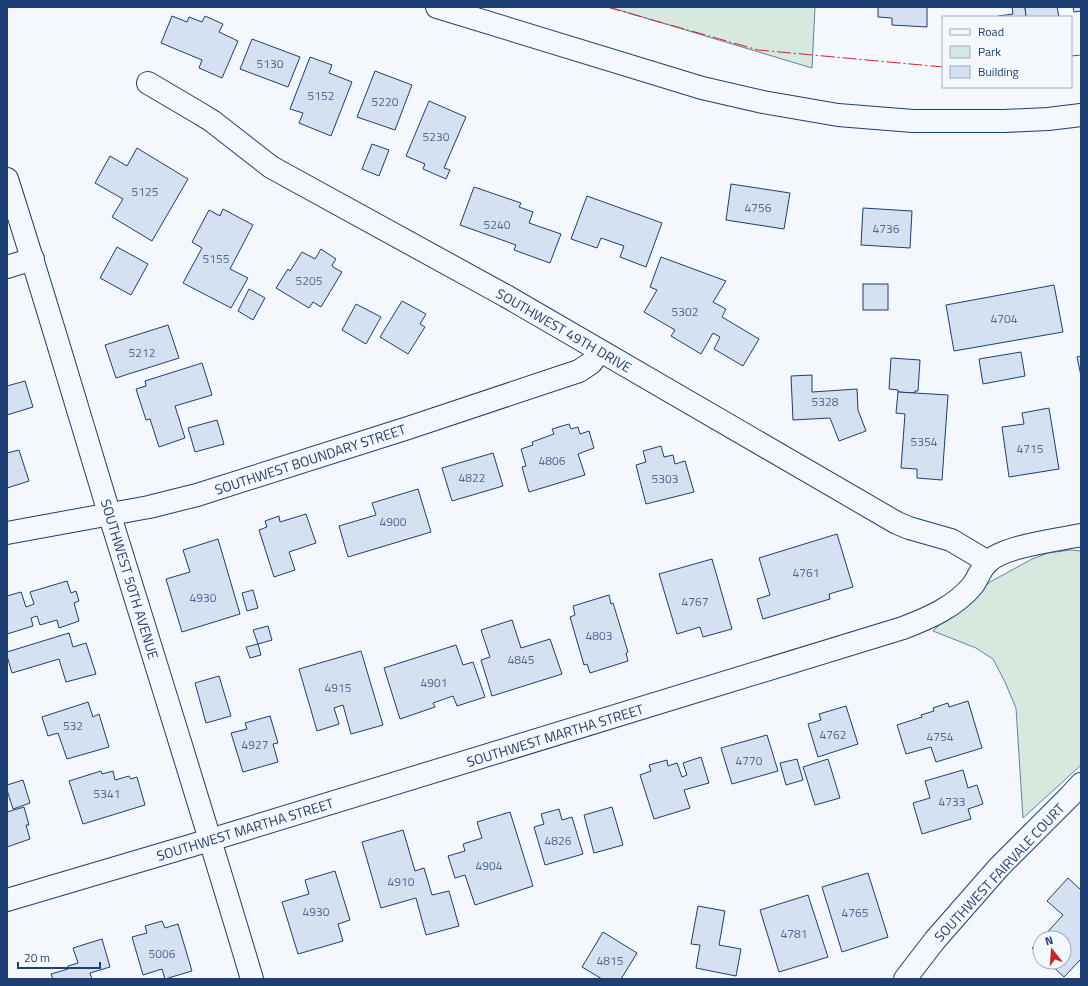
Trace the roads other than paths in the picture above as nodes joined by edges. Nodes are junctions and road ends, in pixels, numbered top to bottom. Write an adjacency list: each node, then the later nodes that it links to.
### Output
1 (437, 7): 3 (street)
2 (148, 83): 7 (street, SOUTHWEST 49TH DRIVE)
3 (1081, 115)
4 (7, 179): 5 (street, SOUTHWEST 50TH AVENUE)
5 (33, 259): 6 (street); 8 (street, SOUTHWEST 50TH AVENUE)
6 (7, 267)
7 (600, 351): 8 (street, SOUTHWEST BOUNDARY STREET); 11 (street, SOUTHWEST 49TH DRIVE)
8 (110, 515): 9 (street, SOUTHWEST BOUNDARY STREET); 13 (street, SOUTHWEST 50TH AVENUE)
9 (7, 533)
10 (1081, 535): 11 (street, SOUTHWEST MARTHA STREET)
11 (988, 562): 13 (street, SOUTHWEST MARTHA STREET)
12 (1081, 784): 16 (street, SOUTHWEST FAIRVALE COURT)
13 (210, 840): 14 (street, SOUTHWEST MARTHA STREET); 15 (street, SOUTHWEST 50TH AVENUE)
14 (7, 900)
15 (252, 979)
16 (904, 979)

